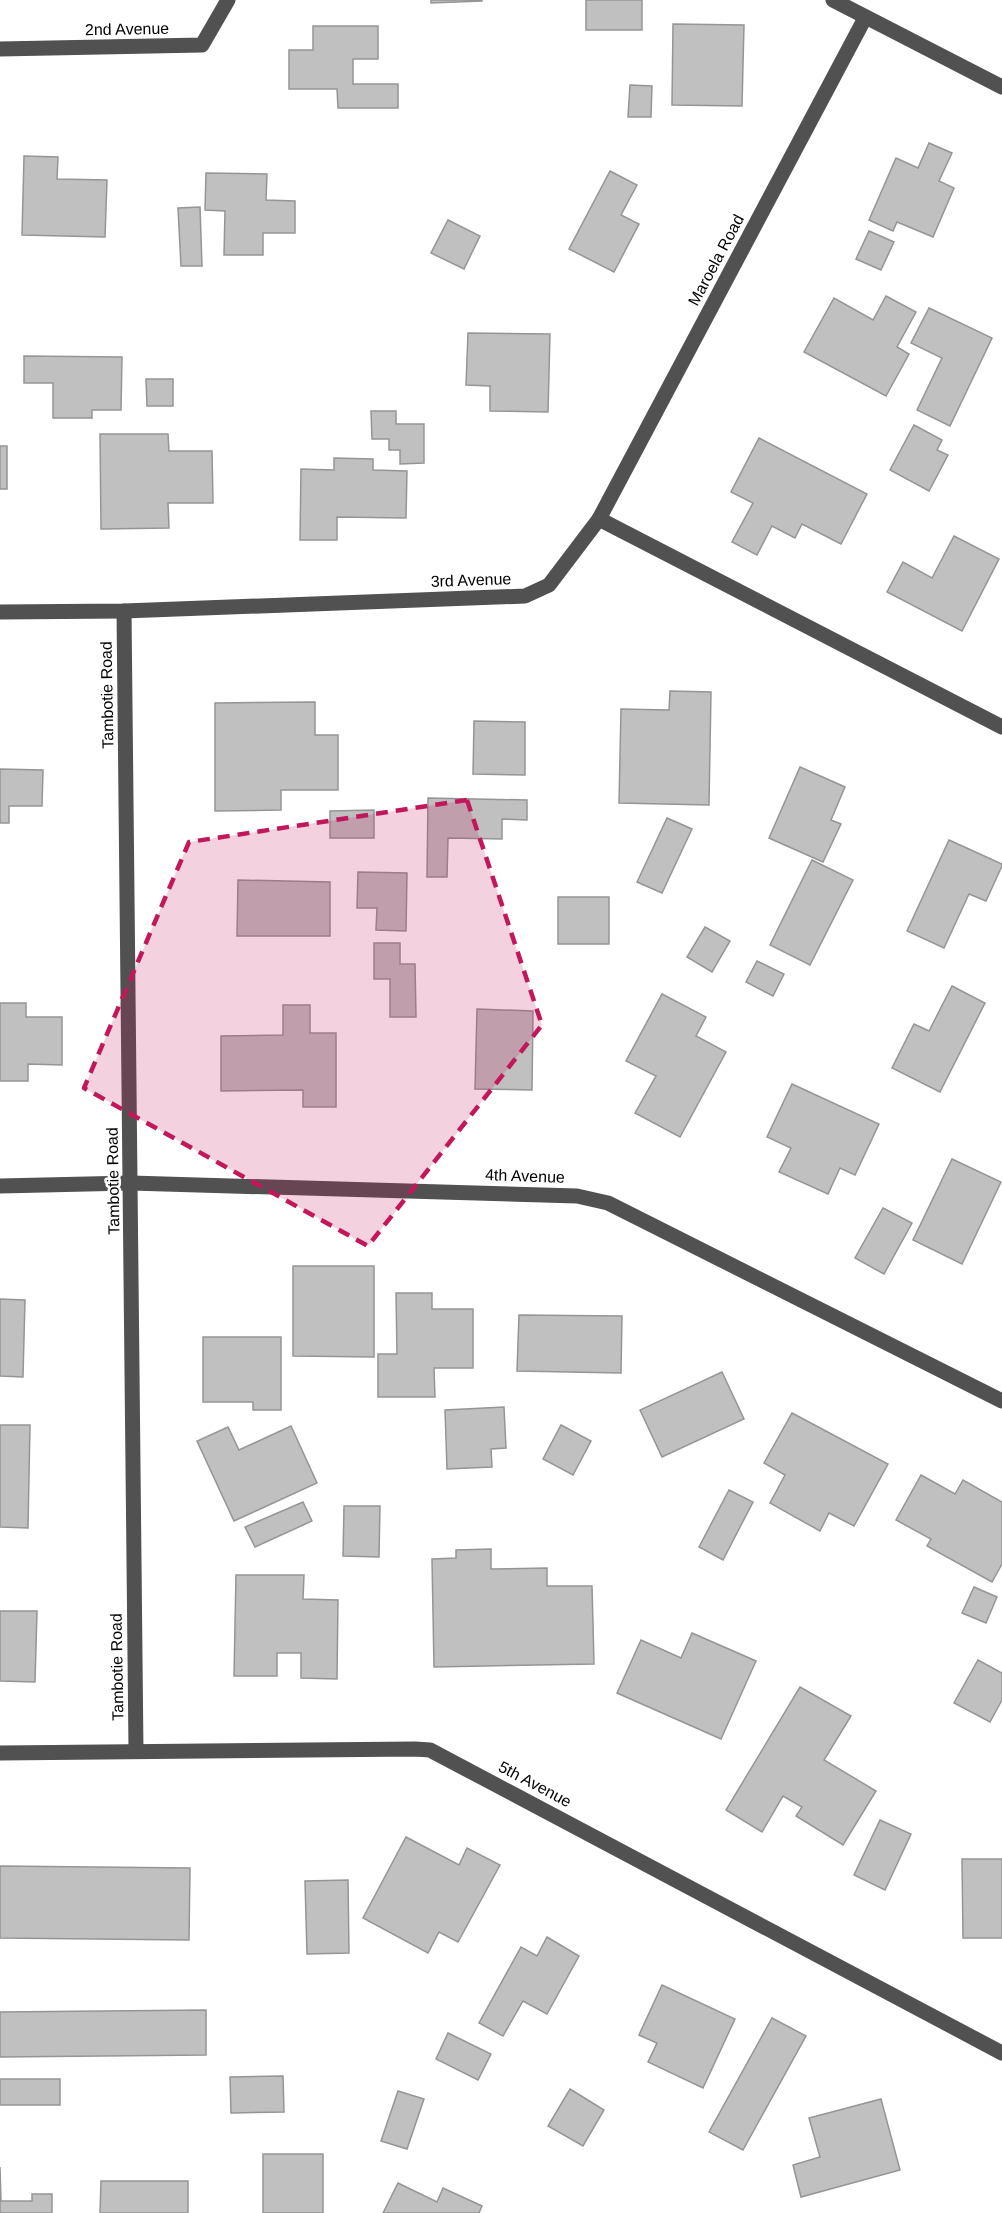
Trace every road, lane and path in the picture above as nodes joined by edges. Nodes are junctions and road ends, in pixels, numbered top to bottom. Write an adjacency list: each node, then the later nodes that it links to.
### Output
1 (228, 0): 4 (street, 2nd Avenue)
2 (833, 0): 3 (street)
3 (865, 18): 5 (street); 6 (street, Maroela Road)
4 (0, 49)
5 (1002, 87)
6 (599, 519): 7 (street, 3rd Avenue); 9 (street)
7 (124, 611): 8 (street, 3rd Avenue); 10 (street, Tambotie Road)
8 (0, 612)
9 (1002, 727)
10 (131, 1184): 11 (street, 4th Avenue); 12 (street, 4th Avenue); 13 (street, Tambotie Road)
11 (0, 1186)
12 (1002, 1401)
13 (136, 1751): 14 (street, 5th Avenue); 15 (street, 5th Avenue)
14 (0, 1753)
15 (1002, 2053)

